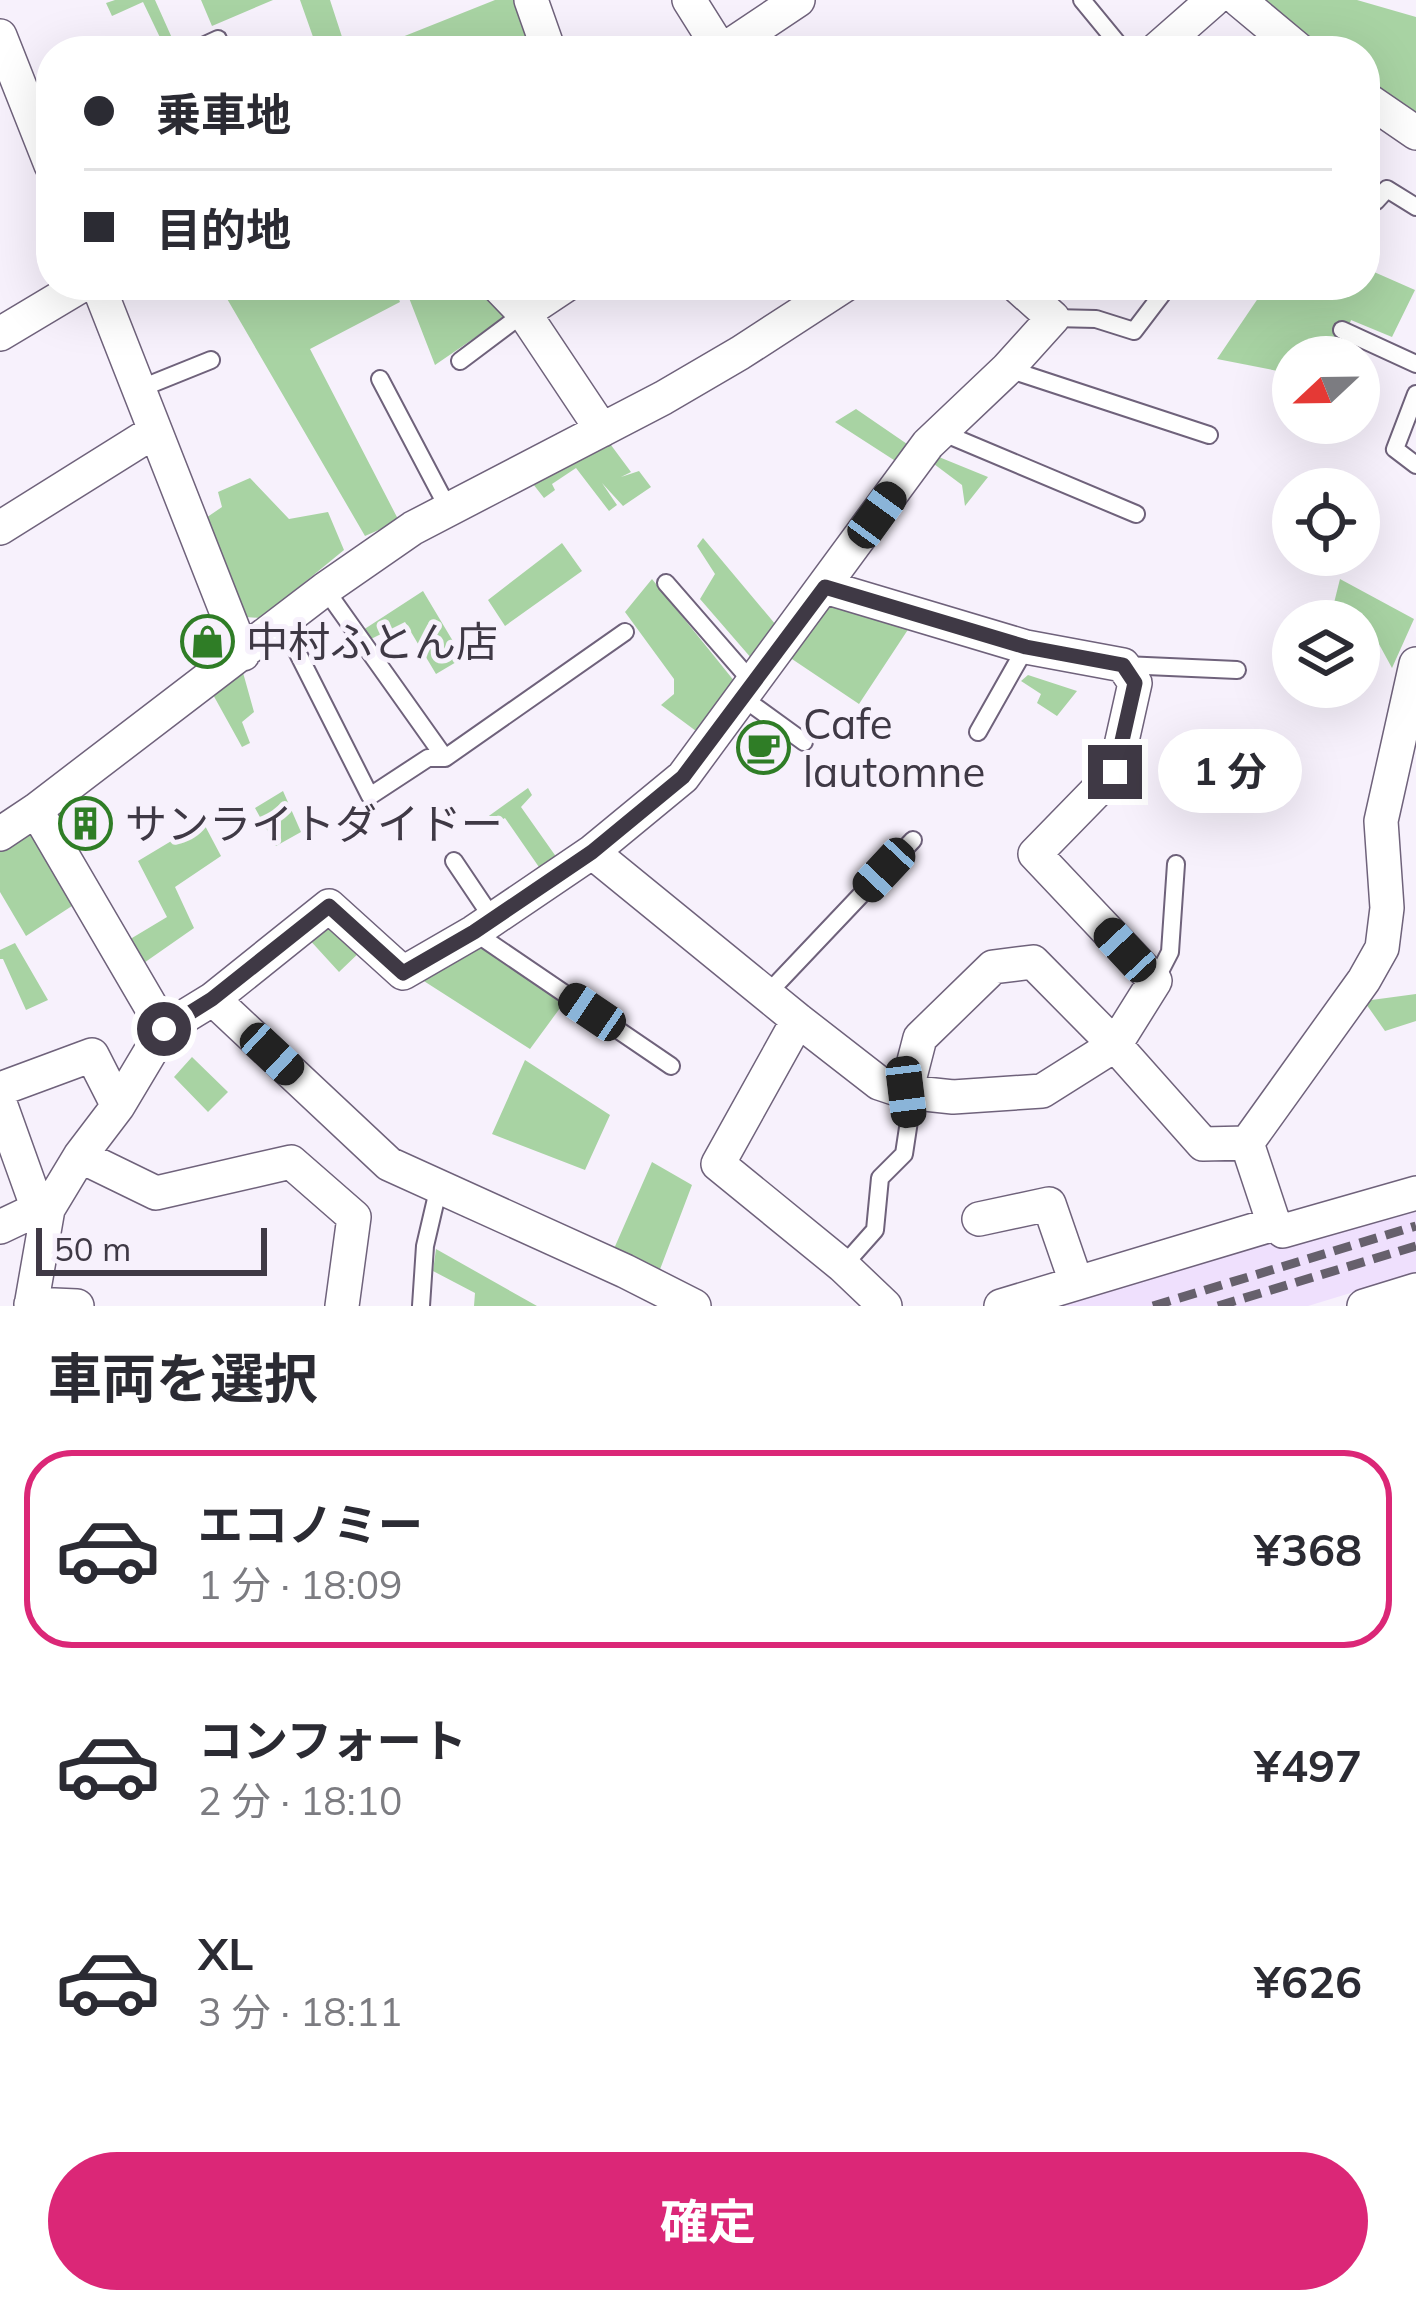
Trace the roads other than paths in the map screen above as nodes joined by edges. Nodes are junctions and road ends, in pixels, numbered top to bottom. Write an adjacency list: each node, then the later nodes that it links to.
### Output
1 (531, 0): 9 (street)
2 (689, 0): 10 (street)
3 (799, 0): 11 (street)
4 (1082, 0): 12 (lane)
5 (1214, 0): 7 (street)
6 (1238, 0): 13 (street)
7 (1176, 12)
8 (0, 35): 15 (street)
9 (544, 36)
10 (712, 36)
11 (745, 36)
12 (1112, 36)
13 (1282, 36)
14 (1380, 108): 16 (street)
15 (36, 109)
16 (1416, 133)
17 (1380, 197): 18 (lane)
18 (1416, 207)
19 (57, 300): 29 (street)
20 (104, 300): 35 (street)
21 (511, 300): 26 (street)
22 (544, 300): 26 (street)
23 (819, 300): 37 (street)
24 (1033, 300): 27 (street)
25 (1158, 300): 27 (lane)
26 (524, 313): 31 (lane); 37 (street)
27 (1053, 318): 33 (street)
28 (1342, 330): 32 (lane)
29 (0, 334)
30 (211, 360): 35 (lane)
31 (460, 361)
32 (1416, 364)
33 (1007, 369): 39 (street); 40 (lane)
34 (380, 379): 42 (lane)
35 (139, 389): 38 (street)
36 (1416, 394): 41 (lane)
37 (602, 430): 42 (street)
38 (155, 431): 44 (street); 51 (street)
39 (941, 432): 43 (lane); 46 (street)
40 (1209, 435)
41 (1416, 465)
42 (449, 510): 47 (street)
43 (1136, 514)
44 (0, 528)
45 (666, 583): 55 (lane)
46 (825, 587): 50 (street); 55 (street)
47 (325, 589): 48 (street); 58 (lane)
48 (282, 622): 51 (street); 58 (lane)
49 (625, 632): 58 (lane)
50 (1026, 647): 53 (street); 56 (lane)
51 (243, 654): 59 (street)
52 (1416, 664): 77 (street)
53 (1123, 665): 54 (lane); 66 (street)
54 (1237, 670)
55 (748, 691): 57 (lane); 62 (street)
56 (978, 732)
57 (804, 742)
58 (446, 758)
59 (36, 810): 60 (street); 70 (street)
60 (0, 833)
61 (913, 840): 67 (lane)
62 (592, 852): 65 (street); 67 (street)
63 (454, 861): 65 (lane)
64 (1176, 864): 66 (lane)
65 (484, 925): 68 (street); 72 (lane)
66 (1155, 982): 71 (street)
67 (767, 993): 69 (street)
68 (212, 999): 70 (street); 79 (street)
69 (798, 1020): 74 (street); 85 (street)
70 (164, 1029): 76 (street)
71 (1115, 1045): 74 (street); 74 (street); 77 (street)
72 (671, 1066)
73 (0, 1089): 76 (street)
74 (906, 1092): 85 (lane)
75 (0, 1103): 81 (street)
76 (118, 1106): 78 (street)
77 (1246, 1143): 83 (street)
78 (80, 1156): 81 (street); 90 (street)
79 (439, 1186): 91 (lane); 92 (street)
80 (1416, 1193): 83 (street)
81 (43, 1209): 84 (street); 88 (street)
82 (979, 1219): 86 (street)
83 (1274, 1224): 86 (street)
84 (0, 1227)
85 (843, 1266): 93 (street)
86 (1076, 1282): 94 (street)
87 (1416, 1290): 95 (street)
88 (31, 1305): 89 (street)
89 (76, 1306)
90 (342, 1306)
91 (421, 1306)
92 (694, 1306)
93 (885, 1306)
94 (1001, 1306)
95 (1364, 1306)

